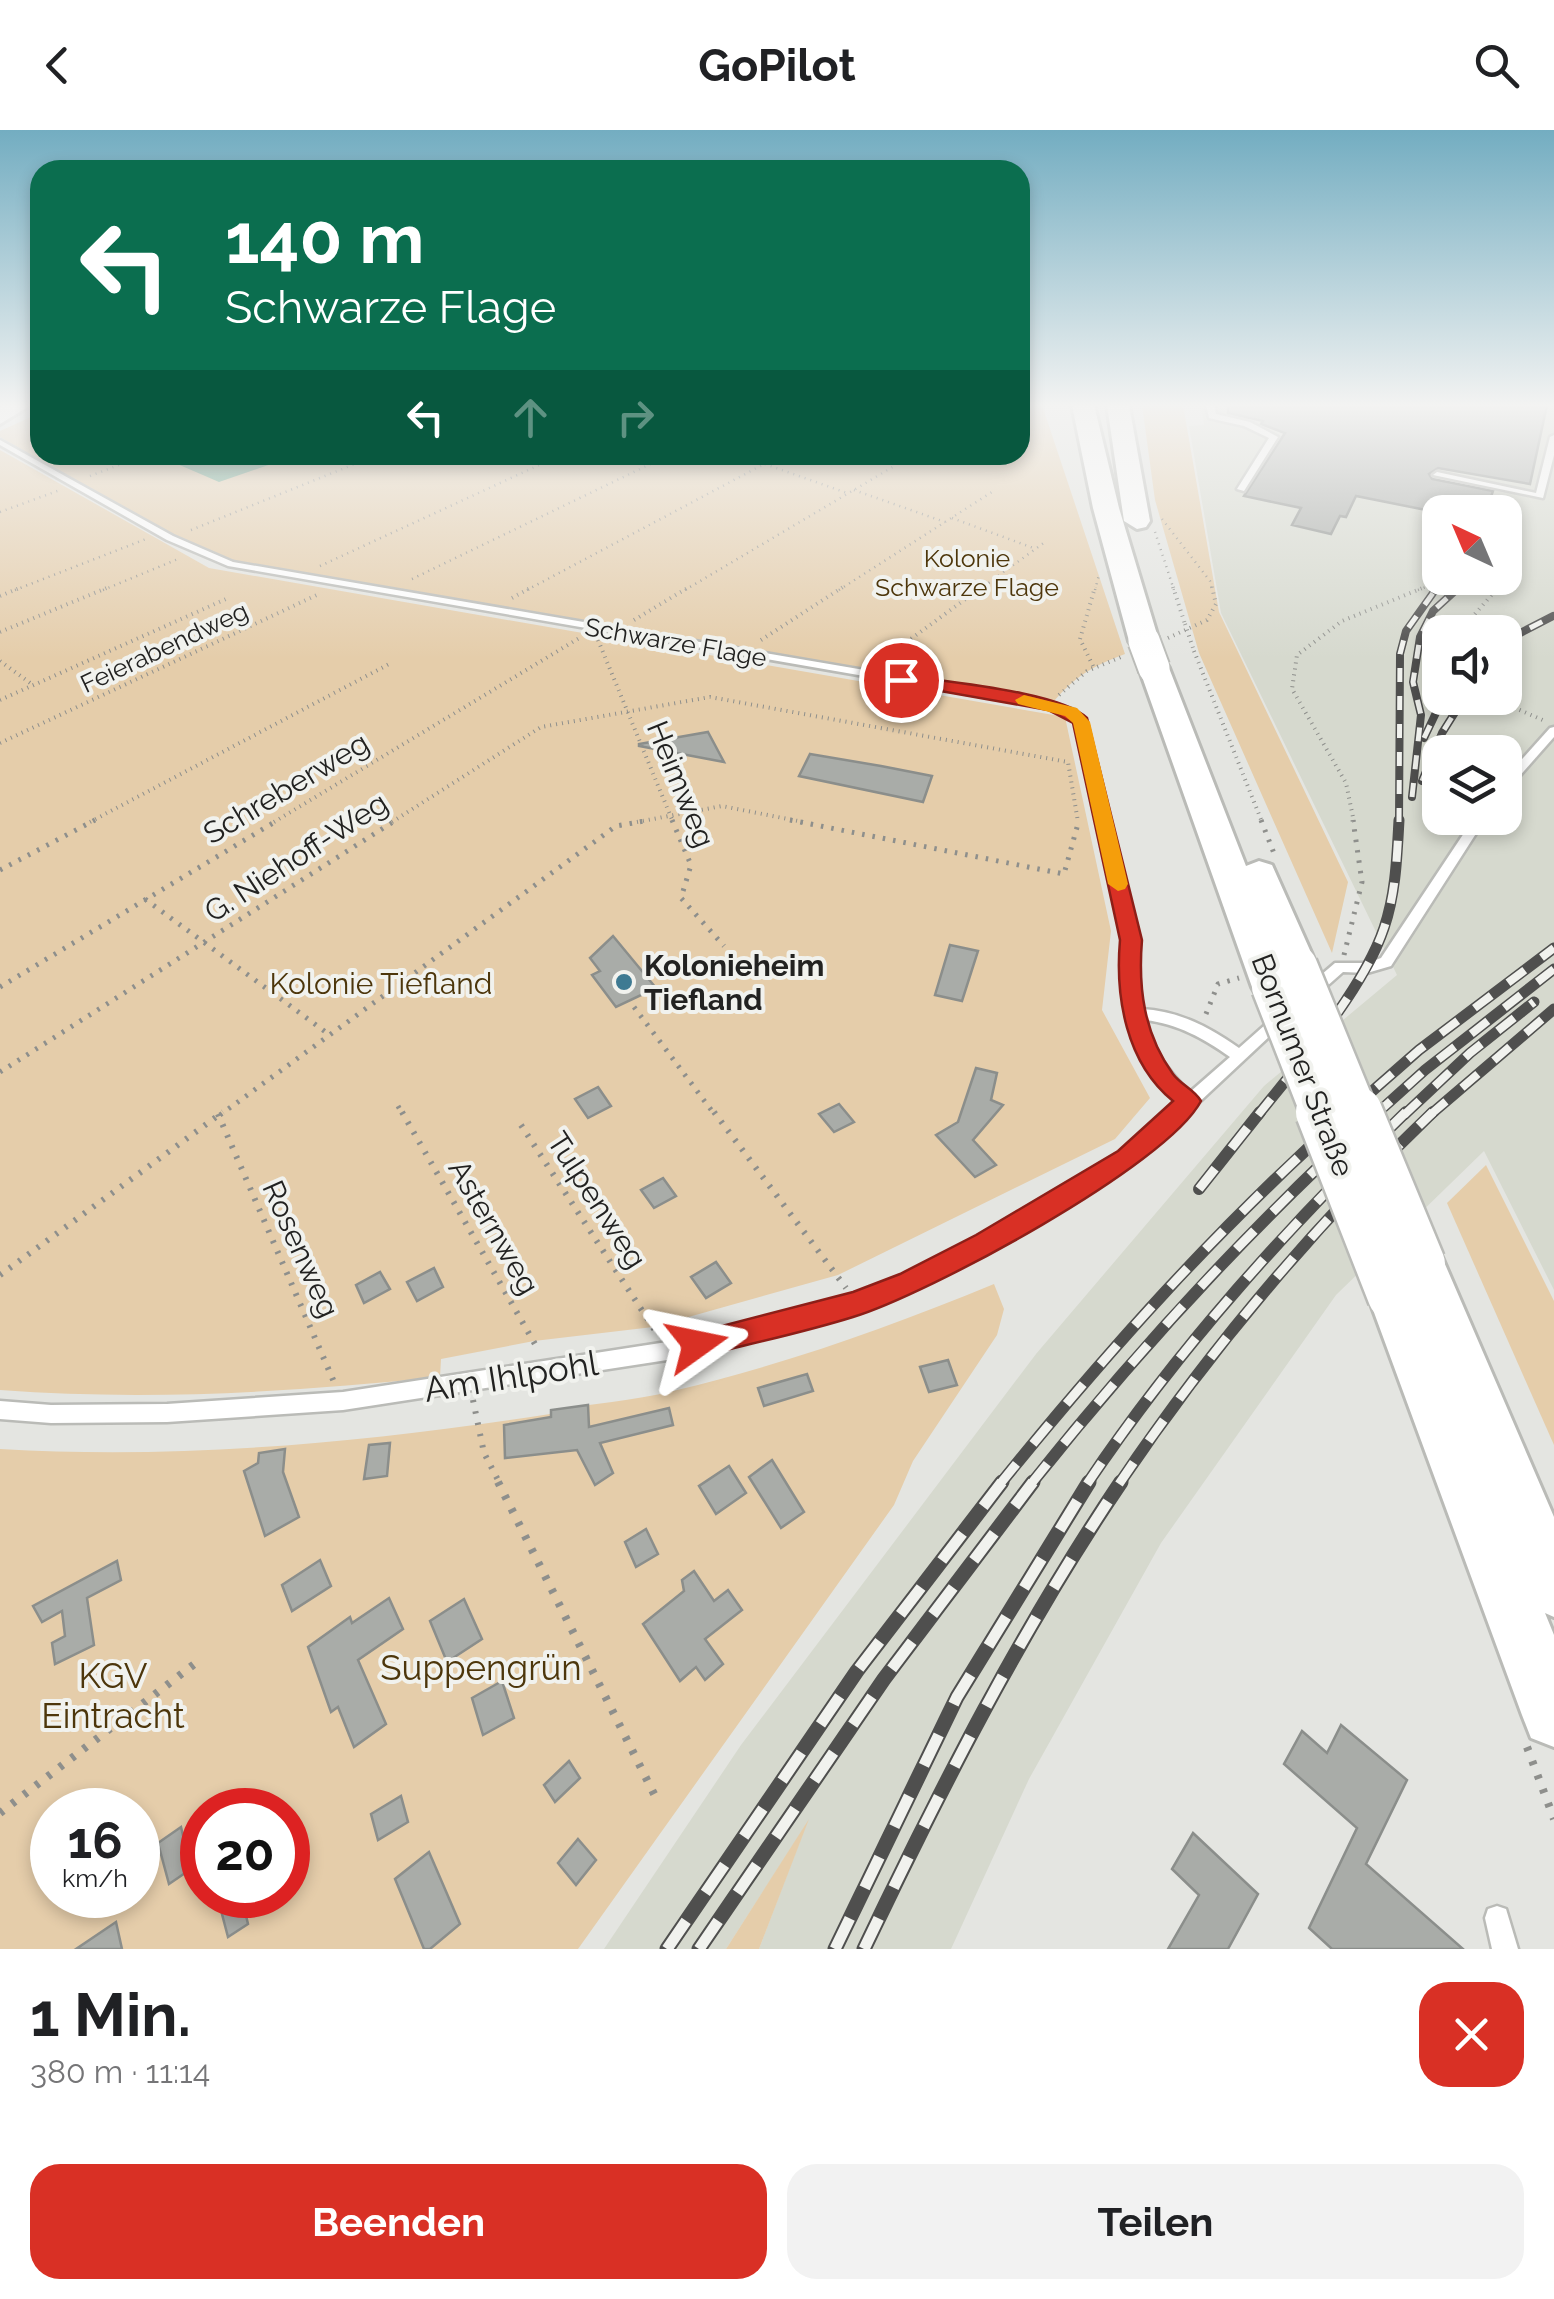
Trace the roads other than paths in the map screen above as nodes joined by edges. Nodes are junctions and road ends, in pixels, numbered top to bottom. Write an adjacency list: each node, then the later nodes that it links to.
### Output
1 (87, 490): 11 (lane, Schwarze Flage)
2 (1103, 490): 6 (main road, Bornumer Straße)
3 (1130, 490): 6 (main road, Bornumer Straße)
4 (1508, 490): 5 (lane)
5 (1543, 490)
6 (1167, 645): 10 (main road, Bornumer Straße)
7 (1554, 727): 8 (lane)
8 (1522, 765)
9 (1469, 835): 10 (lane)
10 (1288, 975): 12 (lane, Am Ihlpohl); 14 (main road, Bornumer Straße, bridge)
11 (1134, 1014): 12 (lane); 13 (lane)
12 (1240, 1056): 13 (lane, Am Ihlpohl)
13 (1189, 1101): 15 (lane, Am Ihlpohl)
14 (1406, 1280): 16 (main road, Bornumer Straße); 17 (main road, Bornumer Straße)
15 (0, 1410)
16 (1554, 1587)
17 (1554, 1715)
18 (1497, 1918): 19 (lane)
19 (1505, 1949)

